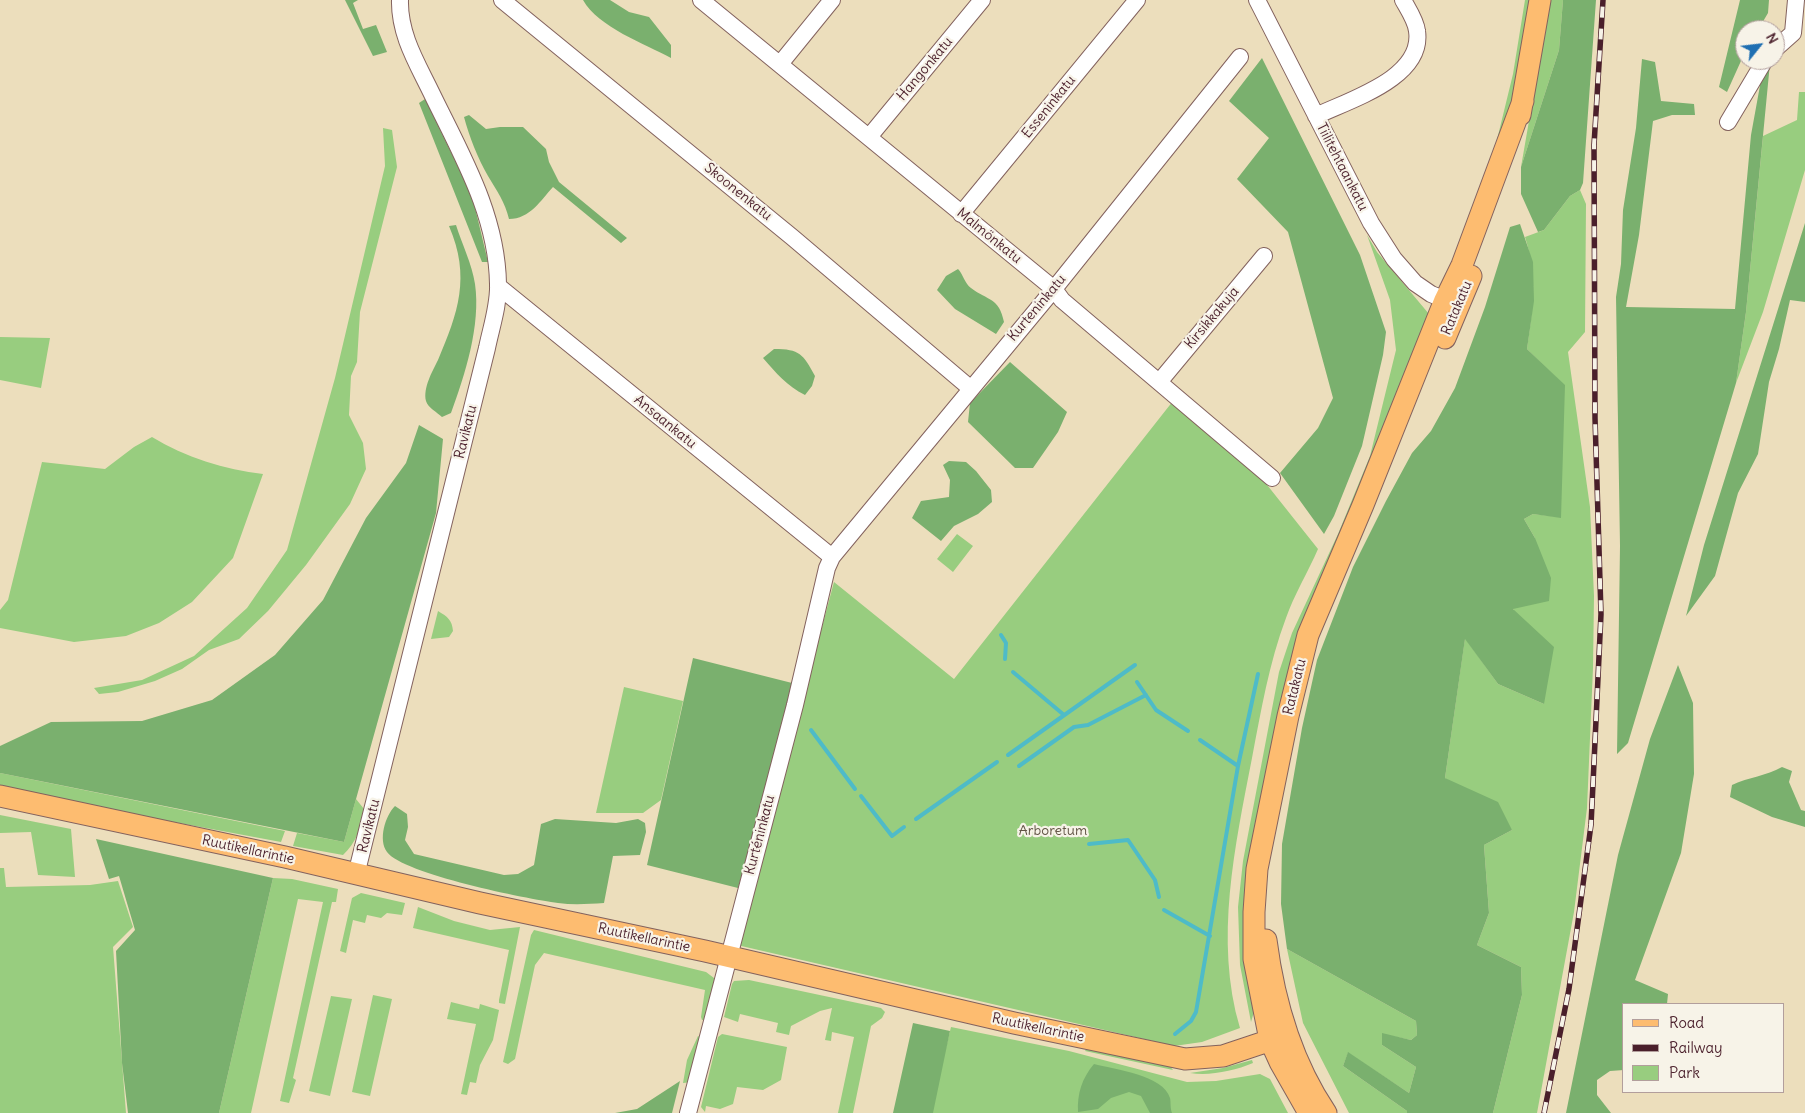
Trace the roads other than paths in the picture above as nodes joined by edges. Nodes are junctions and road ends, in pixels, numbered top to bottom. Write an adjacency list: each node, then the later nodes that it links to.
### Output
1 (400, 0): 20 (street, Ravikatu)
2 (502, 0): 24 (street, Skoonenkatu)
3 (701, 0): 13 (street, Malmönkatu)
4 (832, 0): 13 (street)
5 (982, 0): 17 (street, Hangonkatu)
6 (1137, 0): 18 (street, Esseninkatu)
7 (1257, 0): 15 (street, Tiilitehtaankatu)
8 (1403, 0): 15 (street)
9 (1540, 0): 22 (main road, Ratakatu)
10 (1796, 0): 11 (street)
11 (1785, 40)
12 (1240, 57): 21 (street, Kurteninkatu)
13 (780, 64): 17 (street, Malmönkatu)
14 (1759, 70): 16 (street)
15 (1316, 116): 22 (street, Tiilitehtaankatu)
16 (1728, 122)
17 (869, 138): 18 (street, Malmönkatu)
18 (961, 214): 21 (street, Malmönkatu)
19 (1264, 256): 23 (street, Kirsikkakuja)
20 (498, 286): 26 (street, Ansaankatu); 28 (street, Ravikatu)
21 (1054, 289): 23 (street, Malmönkatu); 24 (street, Kurteninkatu)
22 (1452, 303): 30 (main road, Ratakatu)
23 (1160, 381): 25 (street, Malmönkatu)
24 (970, 388): 26 (street, Kurteninkatu)
25 (1272, 478)
26 (832, 557): 29 (street, Kurténinkatu)
27 (0, 796): 28 (main road, Ruutikellarintie)
28 (356, 875): 29 (main road, Ruutikellarintie)
29 (728, 956): 30 (main road, Ruutikellarintie); 31 (street, Kurténinkatu)
30 (1278, 1037): 32 (main road); 33 (main road)
31 (688, 1113)
32 (1309, 1113)
33 (1326, 1113)

